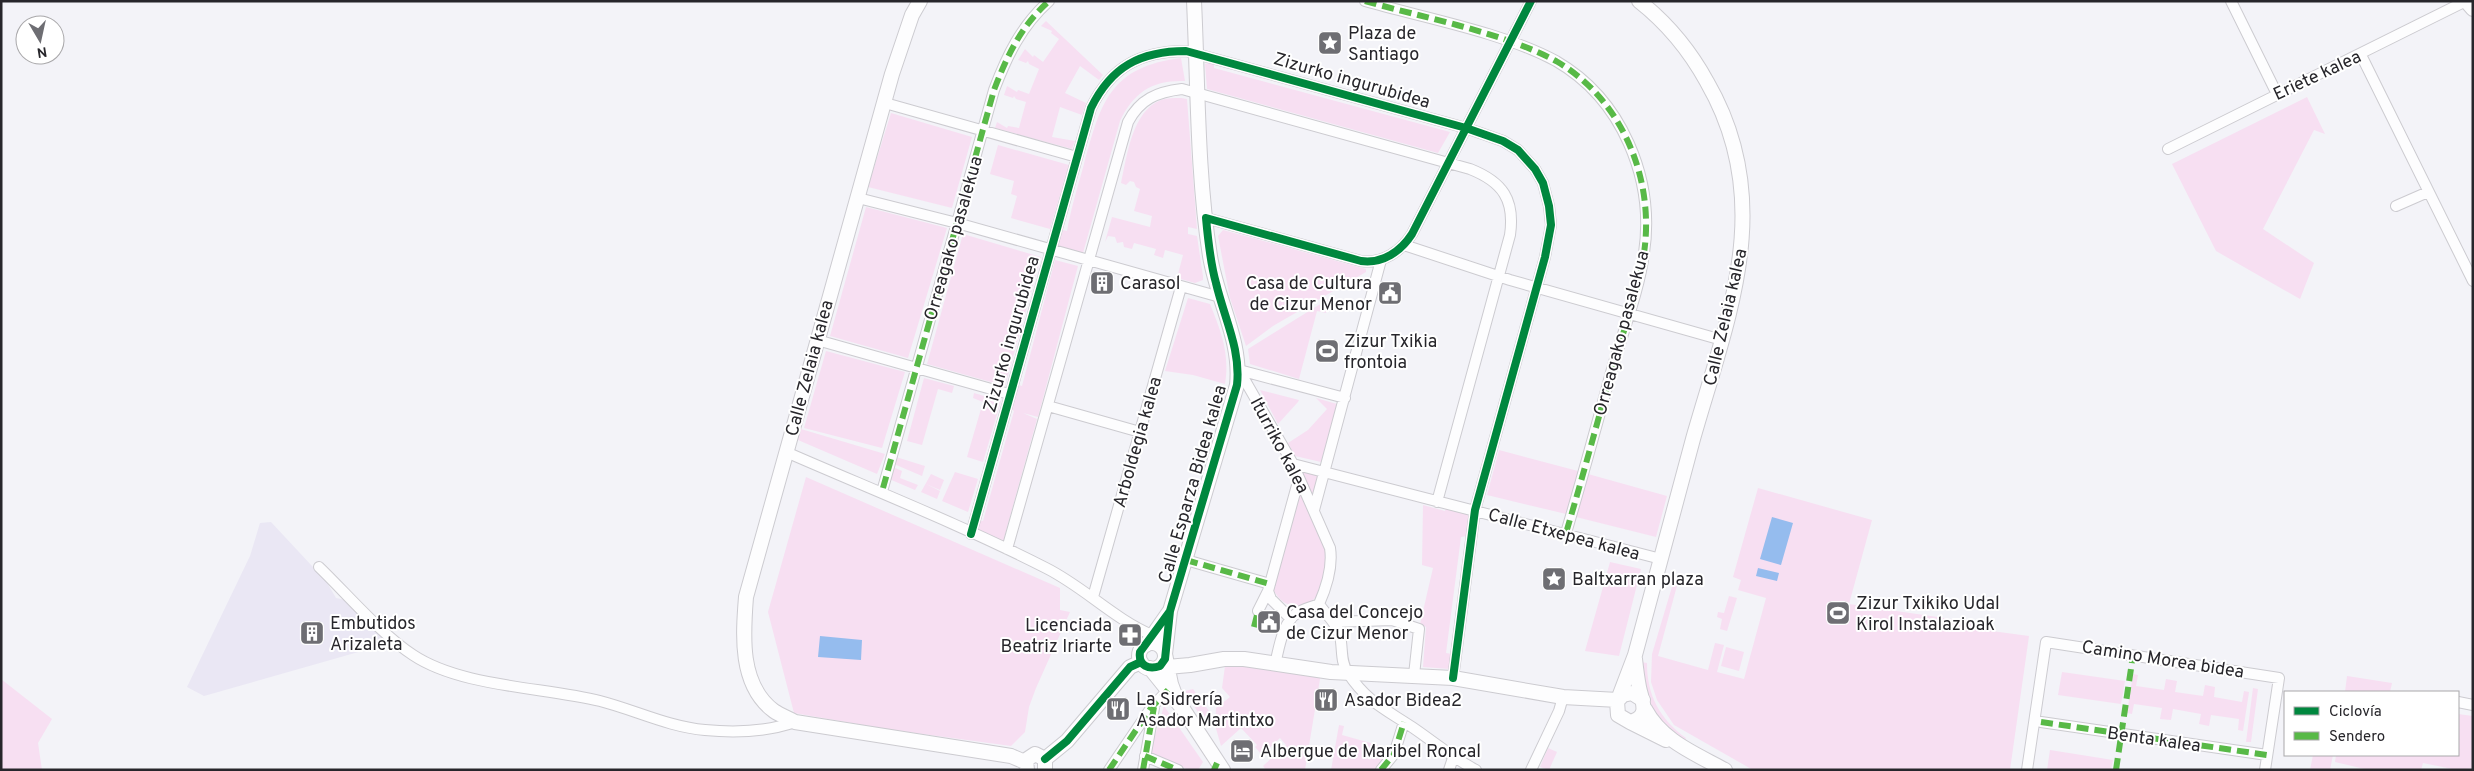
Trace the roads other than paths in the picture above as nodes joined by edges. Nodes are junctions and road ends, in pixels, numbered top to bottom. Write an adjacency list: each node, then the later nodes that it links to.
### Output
1 (920, 1): 15 (street, Calle Zelaia kalea)
2 (1049, 1): 17 (street, Orreagako pasalekua)
3 (1194, 1): 11 (street, Calle Esparza Bidea kalea)
4 (1365, 1): 10 (street, Orreagako pasalekua)
5 (1532, 1): 10 (street)
6 (1639, 1): 37 (street, Calle Zelaia kalea)
7 (2231, 1): 14 (street)
8 (2466, 1): 9 (street); 12 (street, Eriete kalea)
9 (2473, 9)
10 (1511, 41): 16 (street); 35 (street, Orreagako pasalekua)
11 (1197, 53): 13 (street, Calle Esparza Bidea kalea); 16 (street, Zizurko ingurubidea); 19 (street, Zizurko ingurubidea)
12 (2361, 55): 14 (street, Eriete kalea); 21 (street)
13 (1198, 93): 20 (street); 24 (street, Calle Esparza Bidea kalea); 28 (street)
14 (2277, 94): 18 (street, Eriete kalea)
15 (885, 103): 17 (street); 22 (street, Calle Zelaia kalea)
16 (1466, 128): 20 (street); 33 (street, Zizurko ingurubidea)
17 (983, 130): 19 (street); 25 (street, Orreagako pasalekua)
18 (2168, 149)
19 (1077, 157): 27 (street, Zizurko ingurubidea)
20 (1448, 163): 26 (street); 30 (street)
21 (2428, 192): 23 (street); 31 (street)
22 (858, 198): 25 (street); 36 (street, Calle Zelaia kalea)
23 (2396, 206)
24 (1206, 218): 29 (street); 34 (street, Calle Esparza Bidea kalea)
25 (957, 223): 27 (street); 38 (street, Orreagako pasalekua)
26 (1404, 245): 29 (street); 30 (street)
27 (1051, 250): 28 (street); 40 (street, Zizurko ingurubidea)
28 (1088, 260): 32 (street); 42 (street)
29 (1382, 260): 41 (street)
30 (1499, 276): 33 (street); 49 (street)
31 (2473, 281)
32 (1181, 287): 34 (street); 43 (street, Arboldegia kalea)
33 (1536, 287): 35 (street); 51 (street, Zizurko ingurubidea)
34 (1220, 297): 39 (street, Calle Esparza Bidea kalea)
35 (1628, 313): 37 (street); 52 (street, Orreagako pasalekua)
36 (817, 340): 38 (street); 44 (street, Calle Zelaia kalea)
37 (1722, 340): 55 (street, Calle Zelaia kalea)
38 (917, 368): 40 (street); 48 (street, Orreagako pasalekua)
39 (1239, 370): 41 (street, Iturriko kalea); 45 (street, Iturriko kalea); 56 (street, Calle Esparza Bidea kalea)
40 (1010, 394): 53 (street, Zizurko ingurubidea)
41 (1345, 398): 46 (street)
42 (1048, 406): 43 (street); 54 (street)
43 (1140, 432): 59 (street, Arboldegia kalea)
44 (786, 452): 53 (street); 82 (street, Calle Zelaia kalea)
45 (1293, 464): 46 (street, Calle Etxepea kalea); 47 (street, Iturriko kalea)
46 (1325, 472): 49 (street, Calle Etxepea kalea); 50 (street)
47 (1299, 478): 50 (street, Iturriko kalea); 58 (street)
48 (883, 488)
49 (1437, 502): 51 (street, Calle Etxepea kalea)
50 (1314, 510): 60 (street, Iturriko kalea)
51 (1475, 510): 52 (street, Calle Etxepea kalea); 72 (street, Zizurko ingurubidea)
52 (1566, 533): 55 (street, Calle Etxepea kalea)
53 (971, 534): 54 (street)
54 (1007, 548): 59 (street)
55 (1661, 559): 66 (street, Calle Zelaia kalea)
56 (1186, 560): 58 (street); 61 (street, Calle Esparza Bidea kalea)
57 (319, 567): 82 (street)
58 (1269, 588): 62 (street); 63 (street)
59 (1093, 597): 65 (street)
60 (1319, 604): 63 (street); 64 (street)
61 (1170, 611): 65 (street, Calle Esparza Bidea kalea); 67 (street, Calle Esparza Bidea kalea)
62 (1258, 611)
63 (1291, 619): 68 (street)
64 (1334, 622): 70 (street); 71 (street)
65 (1149, 640): 67 (street); 69 (street)
66 (1635, 655): 75 (street, Calle Zelaia kalea); 79 (street, Calle Zelaia kalea)
67 (1166, 660): 68 (street); 69 (street); 77 (street)
68 (1275, 664): 70 (street)
69 (1145, 665): 73 (street); 89 (street)
70 (1347, 672): 71 (street); 83 (street)
71 (1414, 675): 72 (street)
72 (1453, 678): 74 (street)
73 (1168, 690): 77 (street); 78 (street)
74 (1567, 697): 75 (street); 81 (street); 98 (street)
75 (1618, 699): 79 (street); 81 (street)
76 (2459, 702): 80 (street)
77 (1178, 703): 91 (street)
78 (1155, 705): 87 (street); 92 (street)
79 (1644, 705): 81 (street); 85 (street)
80 (2473, 705)
81 (1626, 721): 85 (street)
82 (795, 722): 90 (street, Calle Zelaia kalea)
83 (1404, 722): 88 (street); 95 (street)
84 (2041, 722): 86 (street, Benta kalea)
85 (1671, 741): 99 (street)
86 (2267, 755): 100 (street, Camino Morea bidea); 101 (street)
87 (1145, 756): 93 (street); 94 (street)
88 (1453, 758): 96 (street); 97 (street)
89 (1045, 764): 90 (street)
90 (1026, 766)
91 (1218, 768)
92 (1109, 770)
93 (1142, 770)
94 (1178, 770)
95 (1382, 770)
96 (1448, 770)
97 (1476, 770)
98 (1531, 770)
99 (1725, 770)
100 (2027, 770)
101 (2264, 770)

